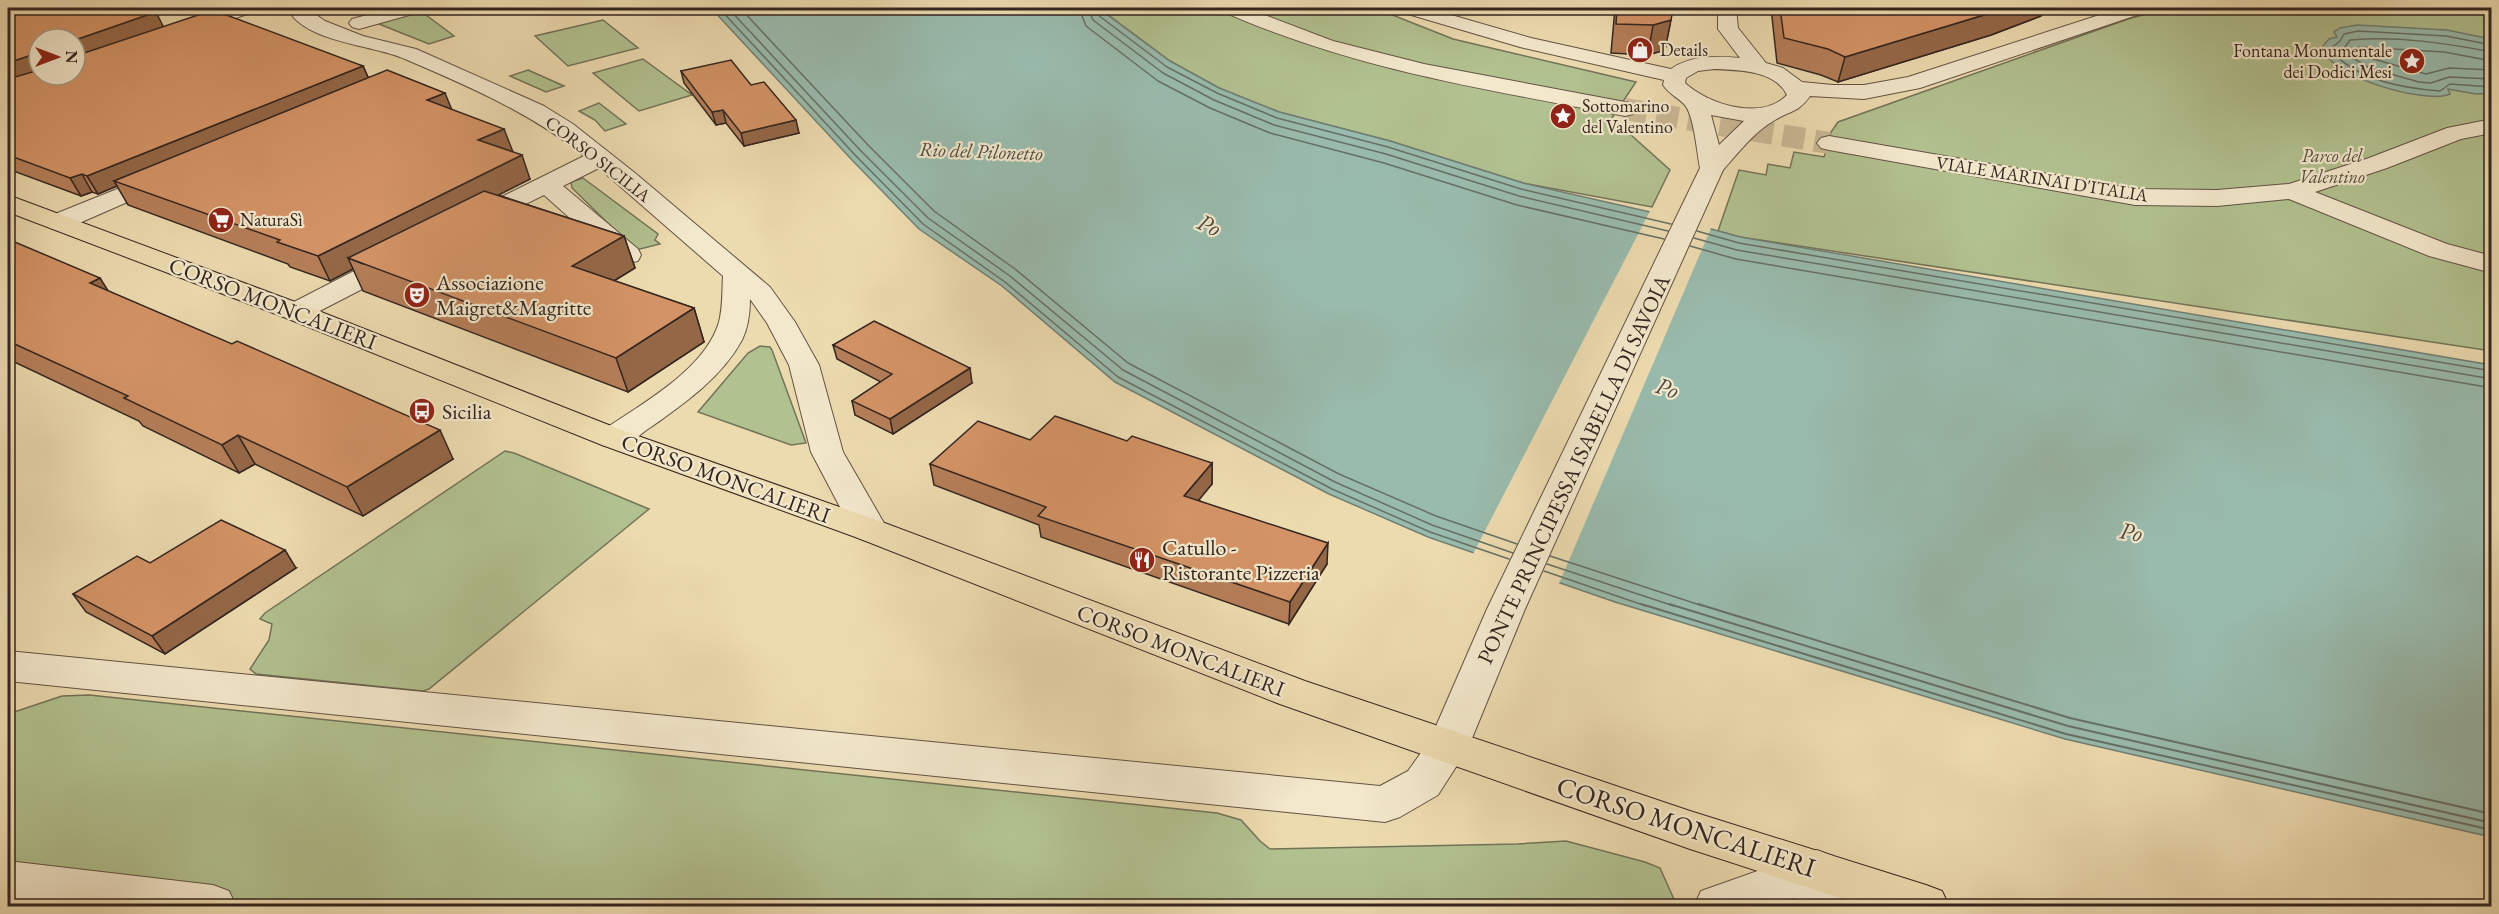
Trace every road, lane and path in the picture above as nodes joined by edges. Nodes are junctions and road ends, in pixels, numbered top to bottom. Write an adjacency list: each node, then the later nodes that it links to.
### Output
1 (246, 8): 13 (street)
2 (296, 8): 15 (street, CORSO SICILIA)
3 (413, 8): 11 (street)
4 (1231, 8): 21 (street)
5 (1408, 8): 17 (street)
6 (1727, 8): 12 (street)
7 (2080, 8): 10 (street)
8 (2139, 8): 10 (street)
9 (335, 13): 11 (street, CORSO SICILIA)
10 (2113, 15): 18 (street)
11 (359, 23): 15 (street, CORSO SICILIA)
12 (1728, 29): 14 (street); 16 (street)
13 (159, 38)
14 (1700, 64): 16 (street); 17 (street)
15 (409, 65): 25 (street, CORSO SICILIA)
16 (1759, 68): 19 (street)
17 (1675, 76): 20 (street)
18 (1912, 83): 19 (street); 22 (street)
19 (1797, 88): 22 (street, PONTE PRINCIPESSA ISABELLA DI SAVOIA)
20 (1696, 103): 22 (street); 27 (street)
21 (1625, 109)
22 (1775, 112): 27 (street, PONTE PRINCIPESSA ISABELLA DI SAVOIA)
23 (2492, 126): 29 (street)
24 (1829, 143): 29 (street, VIALE MARINAI D'ITALIA)
25 (600, 158): 28 (street); 36 (street, CORSO SICILIA)
26 (180, 171): 31 (street)
27 (1707, 179): 41 (street, PONTE PRINCIPESSA ISABELLA DI SAVOIA)
28 (546, 184): 32 (street); 34 (street)
29 (2292, 191): 35 (street)
30 (8, 203): 31 (main road, CORSO MONCALIERI)
31 (59, 222): 37 (main road, CORSO MONCALIERI)
32 (453, 231)
33 (423, 247): 37 (street)
34 (628, 255)
35 (2492, 265)
36 (737, 275): 38 (street); 39 (street, CORSO SICILIA)
37 (296, 312): 38 (main road, CORSO MONCALIERI)
38 (613, 438): 39 (main road, CORSO MONCALIERI)
39 (870, 530): 41 (main road, CORSO MONCALIERI)
40 (17, 670): 41 (street)
41 (1447, 747): 43 (main road, CORSO MONCALIERI)
42 (8, 881): 44 (street)
43 (1818, 888): 45 (street); 46 (main road, CORSO MONCALIERI)
44 (213, 906)
45 (1717, 906)
46 (1926, 906)

